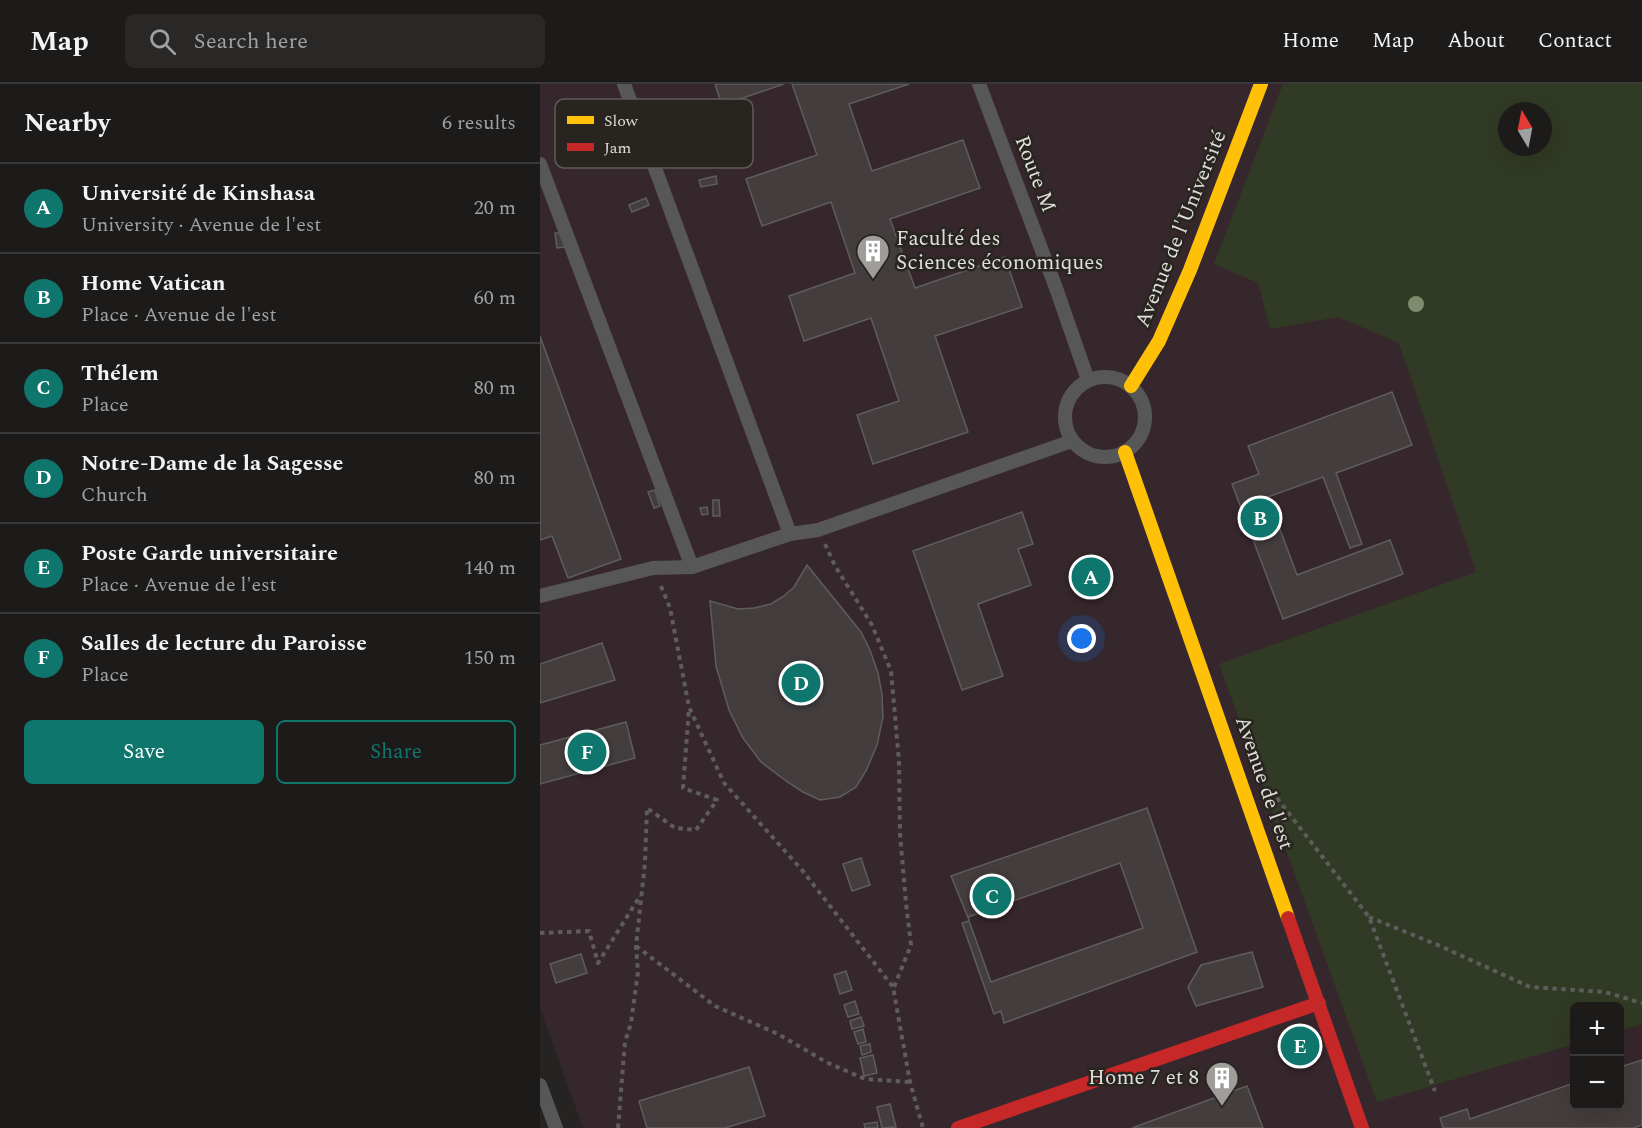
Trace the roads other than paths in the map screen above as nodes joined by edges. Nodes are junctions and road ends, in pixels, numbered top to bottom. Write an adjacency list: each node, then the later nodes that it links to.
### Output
1 (624, 84): 4 (lane)
2 (979, 84): 7 (lane, Route M)
3 (1261, 84): 8 (street, Avenue de l'Université)
4 (630, 99)
5 (540, 165): 12 (lane)
6 (655, 168): 11 (lane)
7 (1088, 380): 8 (lane); 9 (lane)
8 (1131, 386): 10 (lane)
9 (1072, 441): 10 (lane); 11 (lane)
10 (1125, 452): 14 (street, Avenue de l'est)
11 (790, 534): 12 (lane)
12 (692, 567): 13 (lane)
13 (540, 596)
14 (1319, 1004): 17 (street); 18 (street, Avenue de l'est)
15 (540, 1085): 16 (lane)
16 (556, 1128)
17 (958, 1128)
18 (1362, 1128)

